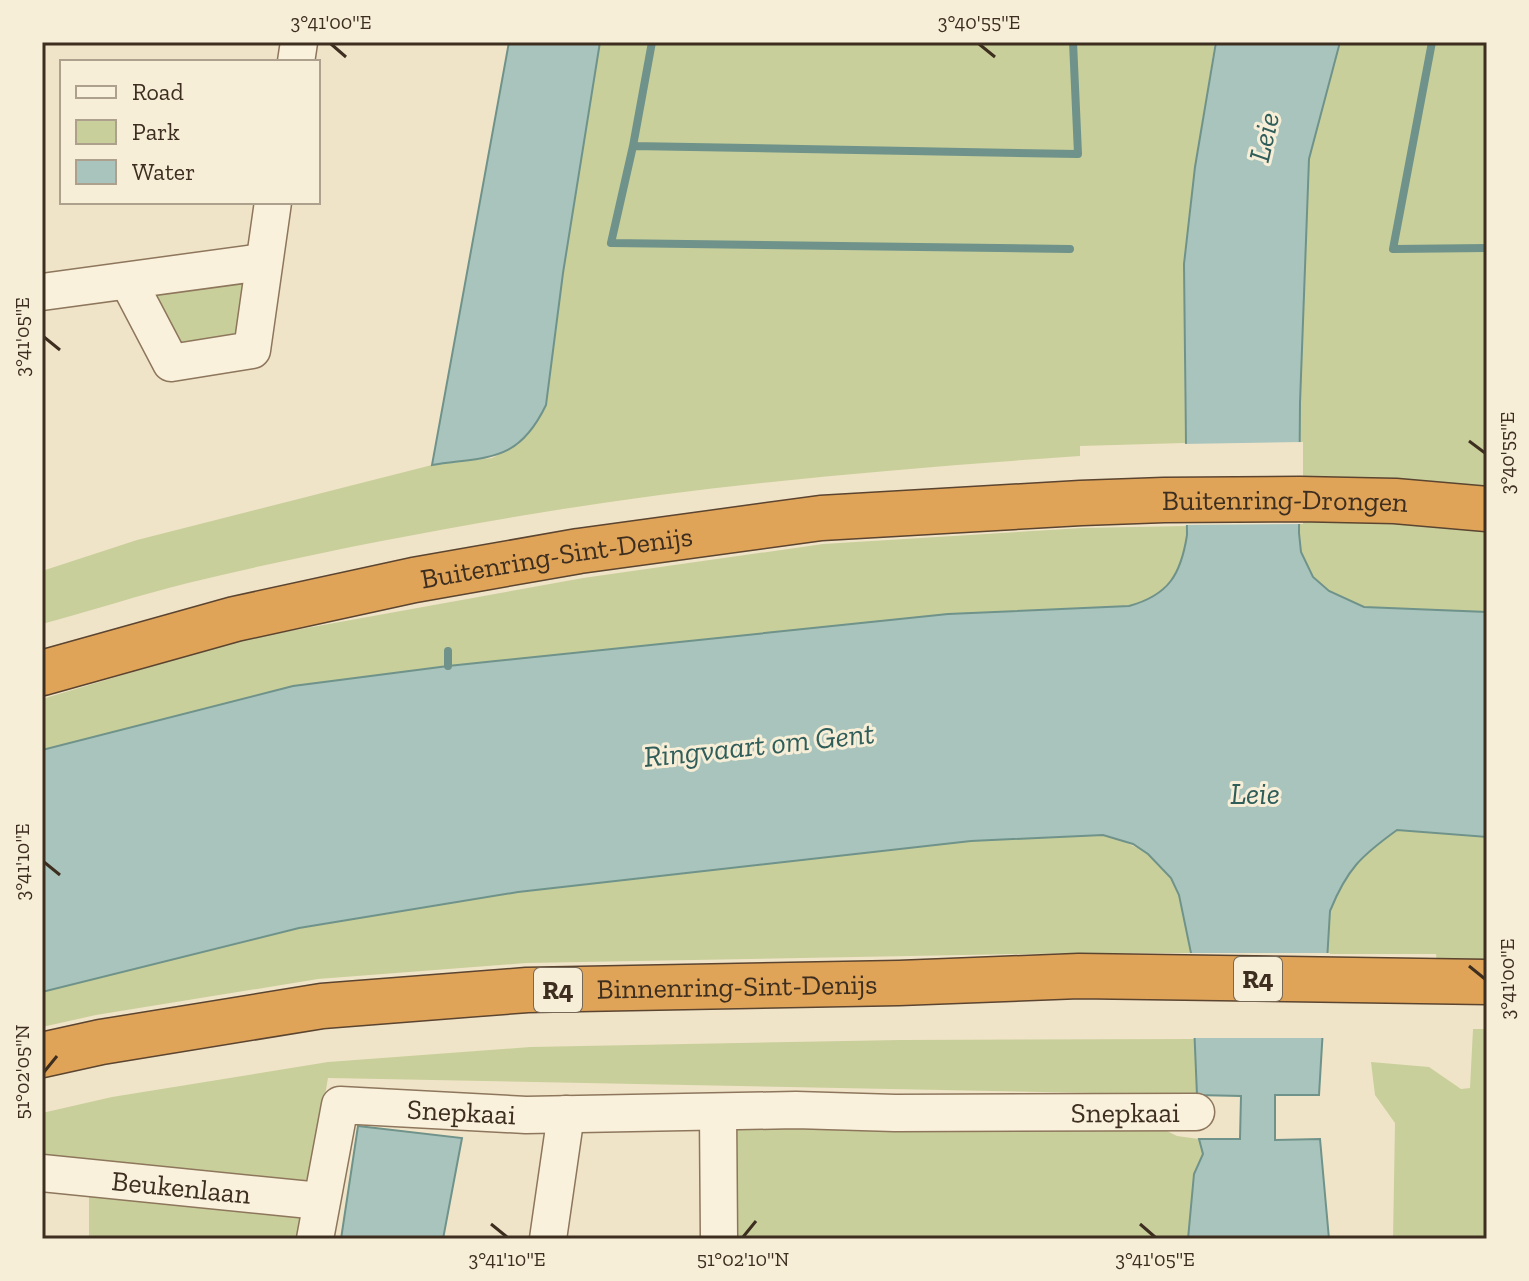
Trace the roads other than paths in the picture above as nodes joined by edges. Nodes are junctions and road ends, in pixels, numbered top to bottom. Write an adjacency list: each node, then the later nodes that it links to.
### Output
1 (273, 204): 2 (street)
2 (263, 262): 3 (street); 3 (street)
3 (128, 281): 4 (street)
4 (42, 292)
5 (1081, 503): 6 (highway, Buitenring-Drongen); 7 (highway, Buitenring-Sint-Denijs)
6 (1487, 509)
7 (42, 673)
8 (1487, 982): 9 (highway, Binnenring-Sint-Denijs / R4)
9 (42, 1055)
10 (718, 1112): 11 (street, Snepkaai); 12 (street, Snepkaai); 17 (street)
11 (1196, 1112)
12 (566, 1114): 14 (street, Snepkaai); 16 (street)
13 (42, 1173): 14 (street, Beukenlaan)
14 (320, 1201): 15 (street, Snepkaai)
15 (315, 1239)
16 (548, 1239)
17 (719, 1239)

